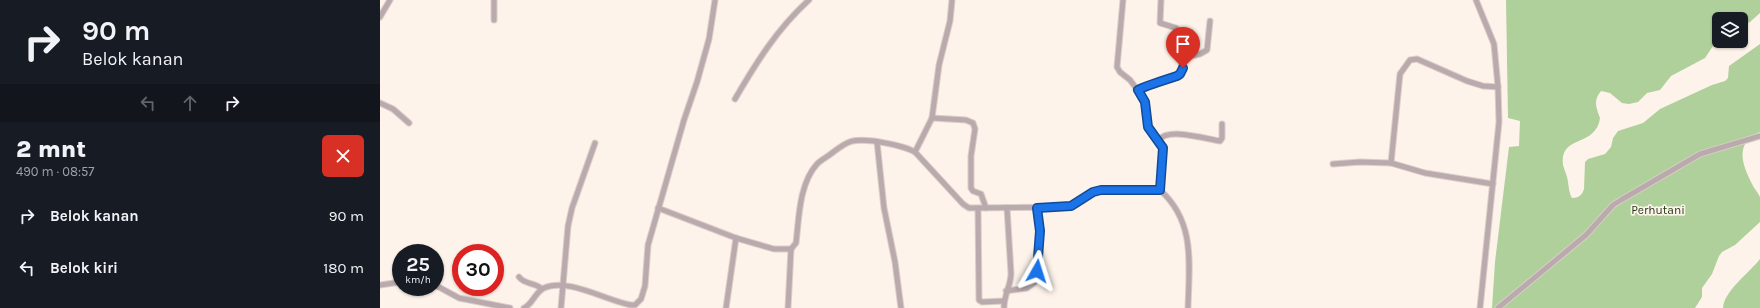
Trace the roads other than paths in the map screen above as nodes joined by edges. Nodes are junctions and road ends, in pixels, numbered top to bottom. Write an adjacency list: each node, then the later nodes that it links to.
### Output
1 (390, 0): 9 (street)
2 (494, 0): 10 (street)
3 (716, 0): 29 (street)
4 (808, 0): 15 (street)
5 (952, 0): 17 (street)
6 (1124, 0): 14 (street)
7 (1161, 0): 12 (street)
8 (1476, 0): 13 (street)
9 (380, 17)
10 (494, 20)
11 (1210, 21): 12 (street)
12 (1182, 58): 14 (street)
13 (1498, 88): 25 (street); 27 (street)
14 (1138, 90): 21 (street)
15 (735, 99)
16 (380, 103): 18 (street)
17 (932, 118): 24 (street); 30 (street)
18 (410, 123)
19 (1222, 124): 21 (street)
20 (1760, 136): 55 (street)
21 (1159, 140): 28 (street)
22 (877, 142): 24 (street); 35 (street); 50 (street)
23 (595, 143): 39 (street)
24 (915, 152): 33 (street)
25 (1391, 163): 26 (street); 27 (street)
26 (1333, 164)
27 (1493, 184): 54 (street)
28 (1160, 190): 32 (street); 53 (street)
29 (658, 208): 34 (street); 39 (street)
30 (986, 208): 31 (street); 33 (street)
31 (1007, 208): 32 (street); 42 (street)
32 (1037, 208): 42 (street)
33 (978, 209): 43 (street)
34 (736, 238): 35 (street); 48 (street)
35 (791, 249): 49 (street)
36 (519, 277): 40 (street)
37 (392, 283): 38 (street)
38 (380, 285)
39 (563, 286): 40 (street); 47 (street)
40 (542, 289): 46 (street)
41 (444, 290): 44 (street)
42 (1006, 290): 43 (street)
43 (1004, 301): 51 (street); 52 (street)
44 (478, 305): 45 (street)
45 (510, 308)
46 (524, 308)
47 (561, 308)
48 (726, 308)
49 (788, 308)
50 (901, 308)
51 (999, 308)
52 (1004, 308)
53 (1188, 308)
54 (1480, 308)
55 (1498, 308)

